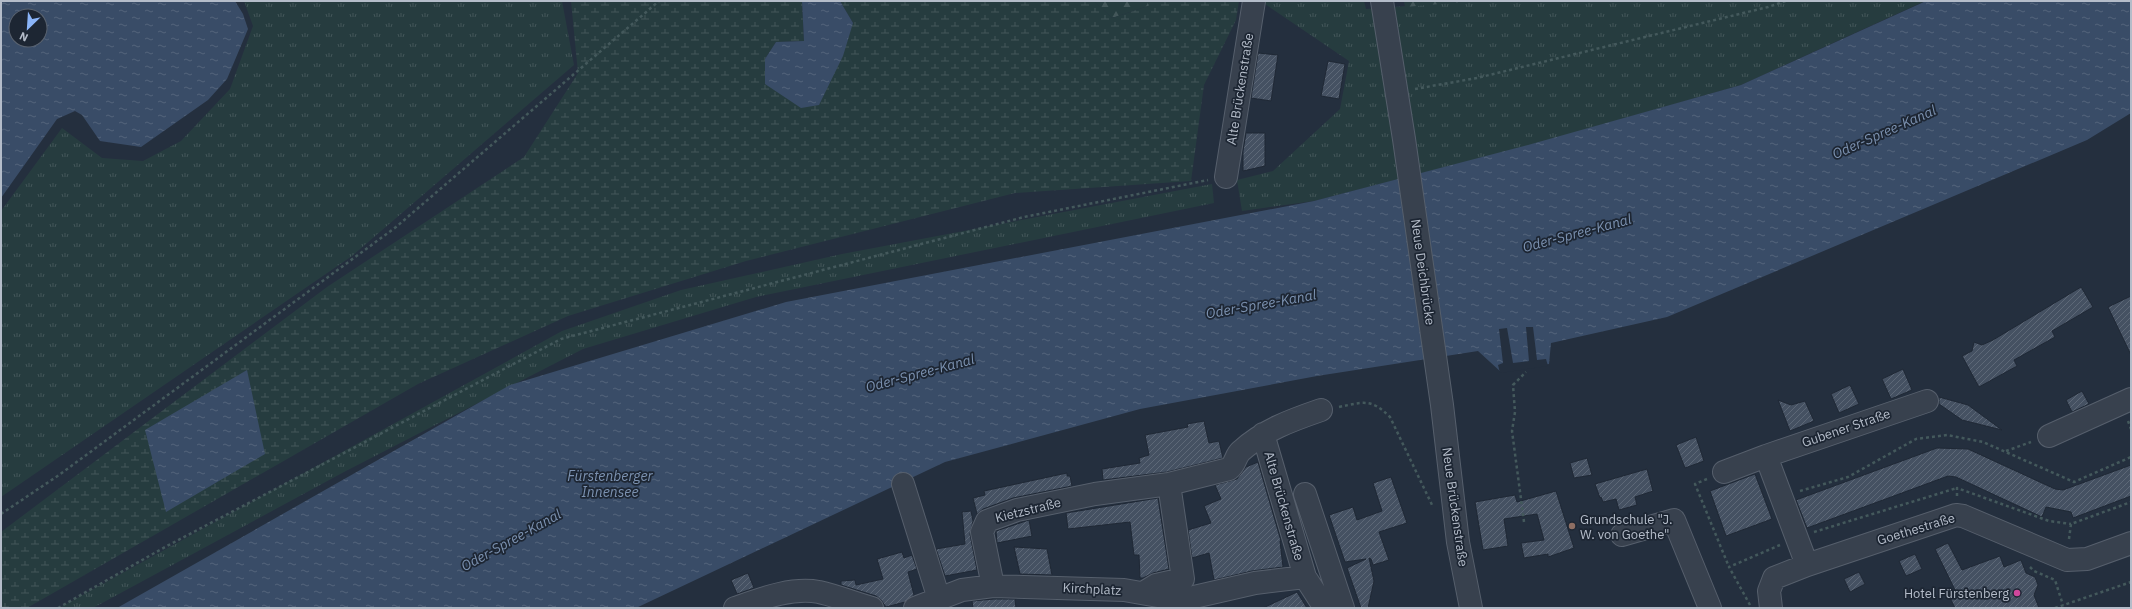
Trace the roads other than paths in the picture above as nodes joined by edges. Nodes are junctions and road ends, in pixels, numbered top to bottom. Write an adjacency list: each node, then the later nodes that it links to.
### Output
1 (1254, 1): 3 (street, Alte Brückenstraße)
2 (1382, 1): 6 (street, Neue Deichbrücke)
3 (1226, 177)
4 (2131, 399): 9 (street)
5 (1927, 401): 10 (street, Gubener Straße)
6 (1442, 405): 28 (street, Neue Brückenstraße)
7 (1321, 410): 8 (street, Kietzstraße)
8 (1263, 434): 13 (street, Kietzstraße); 18 (street, Alte Brückenstraße)
9 (2049, 436)
10 (1766, 456): 11 (street, Gubener Straße); 17 (street)
11 (1724, 472)
12 (903, 484): 21 (street)
13 (1169, 484): 19 (street, Kietzstraße); 20 (street)
14 (1305, 494): 27 (street, Alte Brückenstraße)
15 (1622, 535): 29 (street)
16 (2131, 543): 17 (street, Goethestraße)
17 (1807, 565): 30 (street, Goethestraße)
18 (1305, 578): 22 (street, Alte Brückenstraße); 26 (street, Alte Brückenstraße)
19 (993, 586): 20 (street, Kirchplatz); 21 (street)
20 (1143, 593): 22 (street, Kirchplatz)
21 (939, 599): 25 (street)
22 (1183, 604)
23 (735, 608): 24 (street)
24 (872, 608)
25 (915, 608)
26 (1325, 608)
27 (1343, 608)
28 (1471, 608)
29 (1710, 608)
30 (1771, 608)

